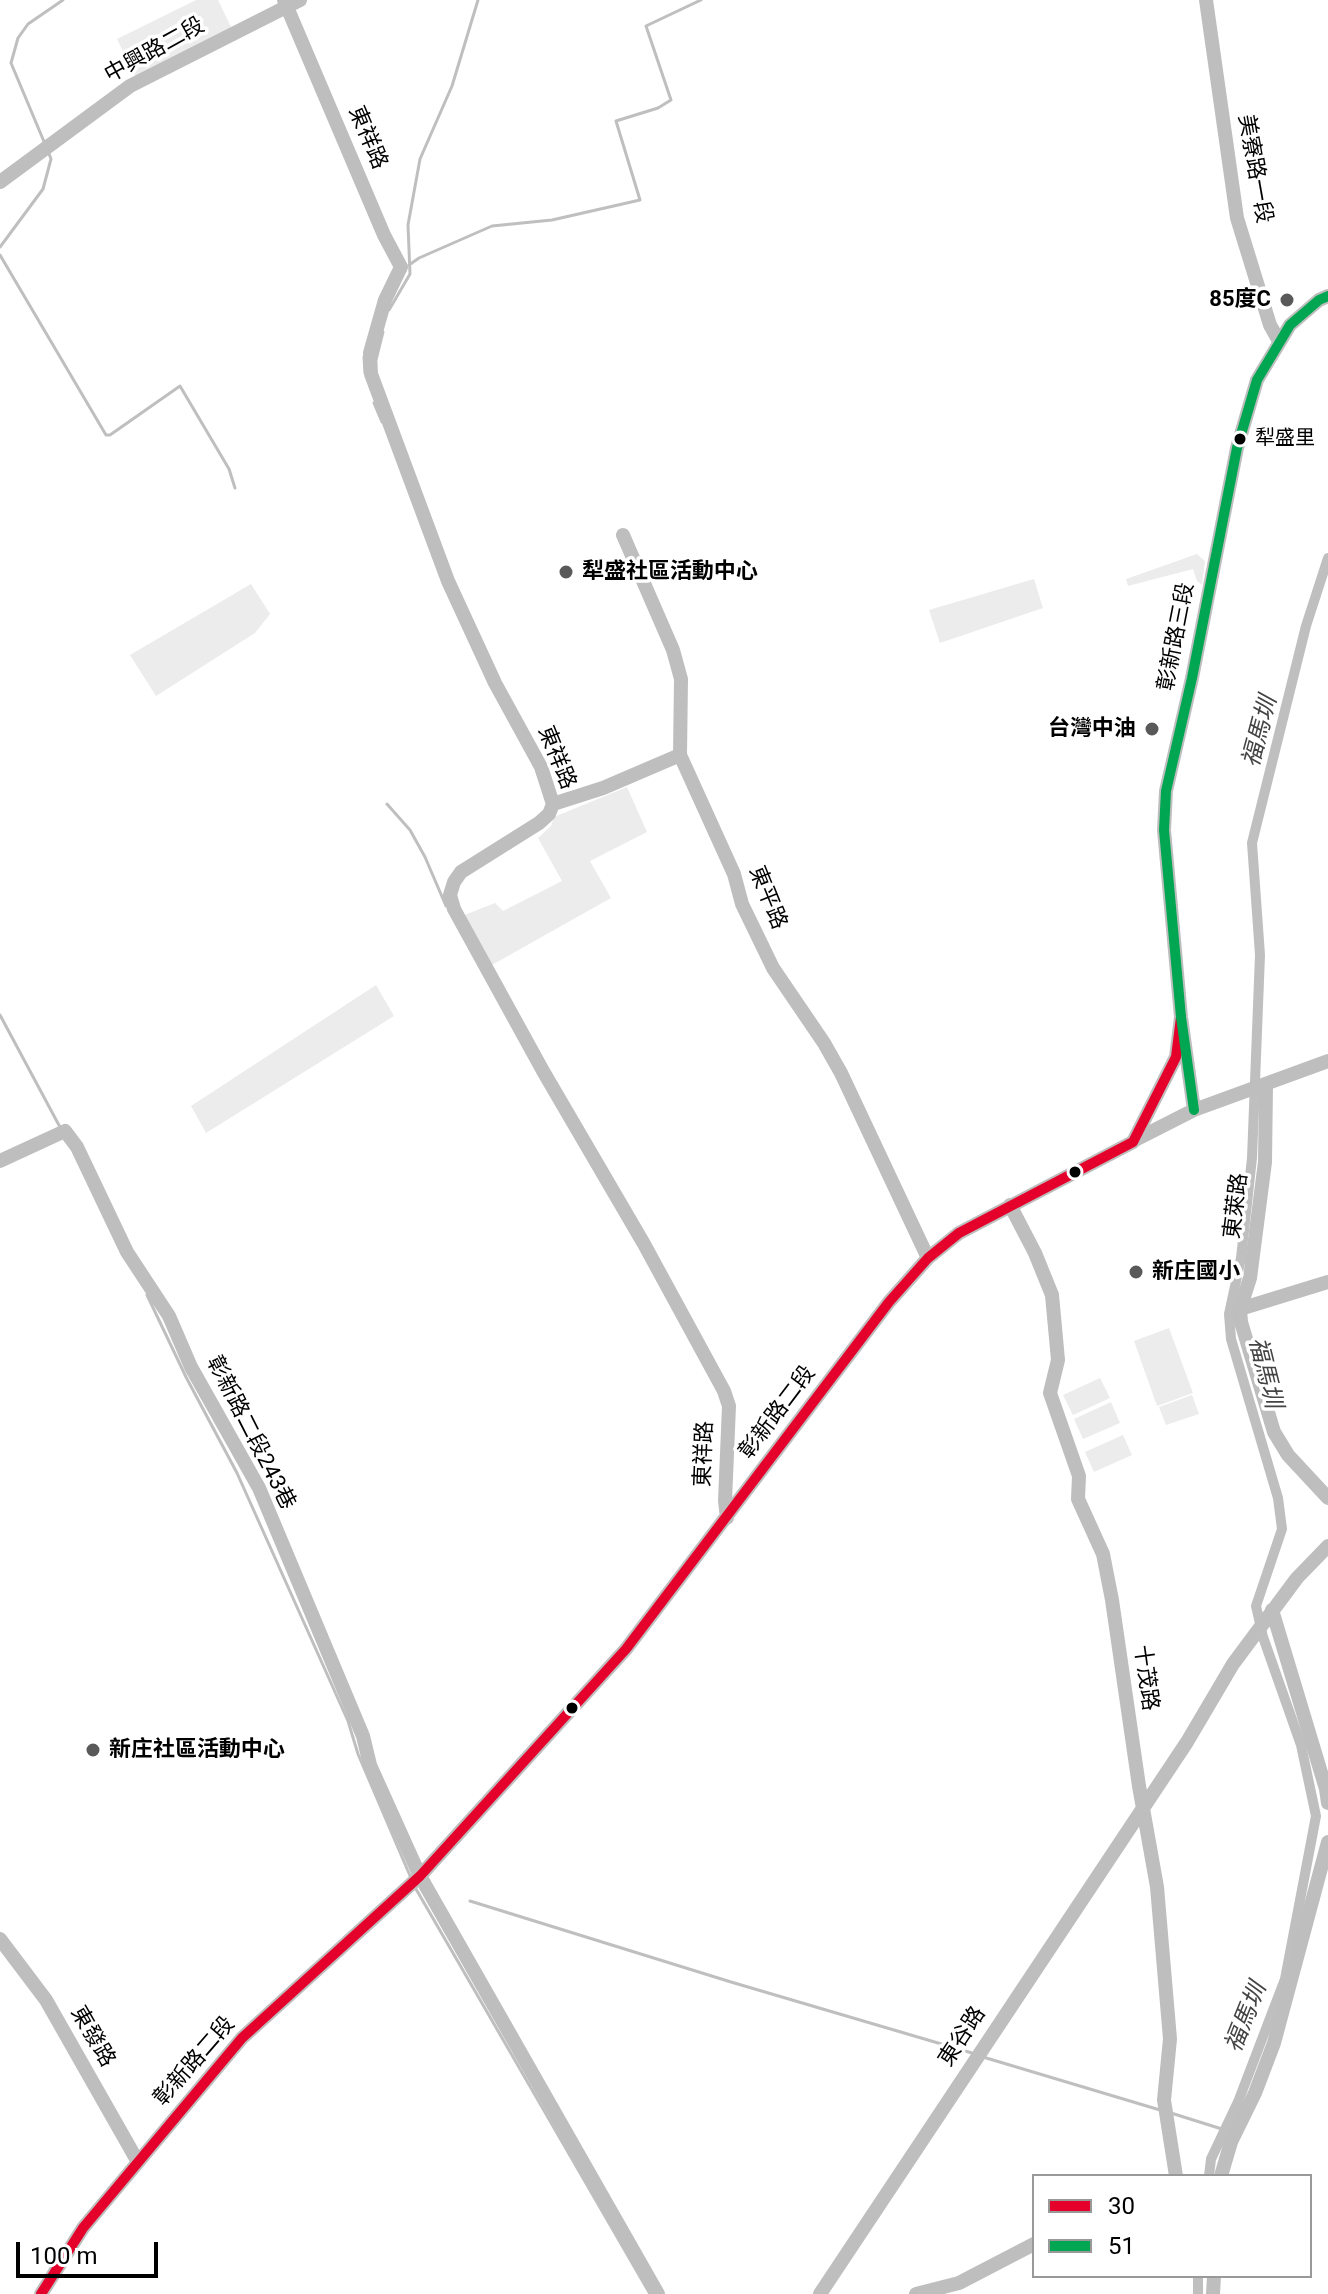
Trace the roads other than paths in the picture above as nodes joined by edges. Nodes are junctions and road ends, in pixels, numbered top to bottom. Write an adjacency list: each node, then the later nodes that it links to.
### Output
1 (1206, 0): 5 (street, 美寮路一段)
2 (291, 2): 3 (street, 中興路二段); 8 (street, 東祥路)
3 (0, 182)
4 (1328, 296): 5 (street, 彰新路三段)
5 (1279, 341): 9 (street, 彰新路三段)
6 (623, 535): 7 (street, 東平路)
7 (680, 755): 8 (street); 16 (street, 東平路)
8 (553, 804): 20 (street, 東祥路)
9 (1181, 1017): 12 (street); 13 (street)
10 (1328, 1061): 11 (street, 彰新路二段)
11 (1261, 1085): 12 (street, 彰新路二段); 18 (street, 東萊路)
12 (1194, 1110): 13 (street, 彰新路二段)
13 (1133, 1142): 15 (street, 彰新路二段)
14 (0, 1161): 26 (street, 彰新路二段243巷)
15 (1010, 1205): 16 (street, 彰新路二段); 24 (street, 十茂路)
16 (928, 1258): 20 (street, 彰新路二段)
17 (1328, 1282): 18 (street)
18 (1240, 1309): 19 (street, 東萊路)
19 (1328, 1498)
20 (727, 1518): 26 (street, 彰新路二段)
21 (1328, 1546): 22 (street)
22 (1272, 1610): 23 (street); 24 (street)
23 (1328, 1803)
24 (1143, 1805): 29 (street, 十茂路); 35 (street, 東谷路)
25 (1328, 1842): 30 (street)
26 (415, 1880): 28 (street, 彰新路二段); 34 (street)
27 (0, 1939): 28 (street, 東發路)
28 (138, 2162): 33 (street, 彰新路二段)
29 (1176, 2174)
30 (1222, 2174)
31 (1032, 2245): 32 (street)
32 (961, 2288): 36 (street)
33 (41, 2294)
34 (658, 2294)
35 (820, 2294)
36 (916, 2294)

